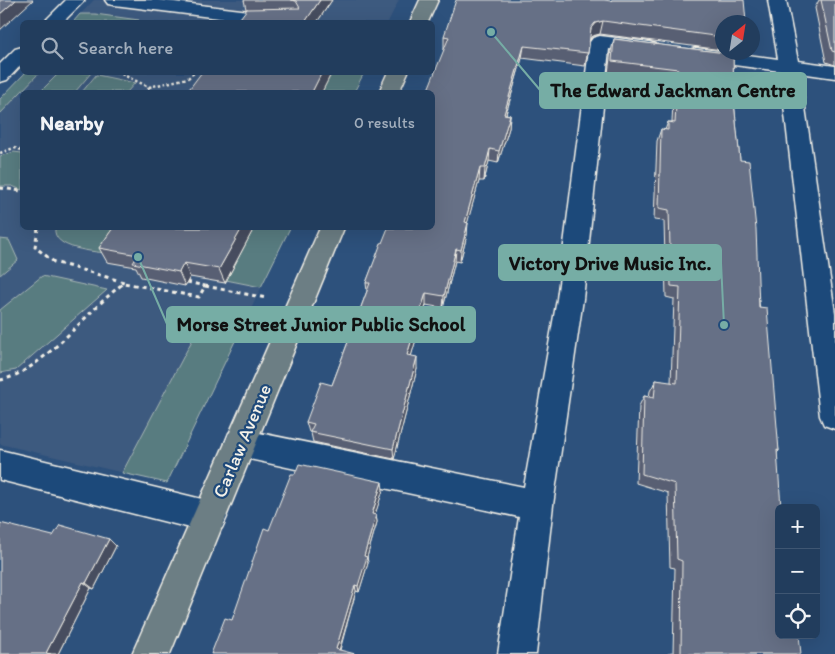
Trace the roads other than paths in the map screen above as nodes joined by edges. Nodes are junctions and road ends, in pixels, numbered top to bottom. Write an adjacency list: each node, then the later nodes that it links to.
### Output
1 (76, 0): 5 (street)
2 (114, 0): 6 (street)
3 (429, 0): 7 (main road)
4 (777, 0): 9 (street)
5 (55, 20)
6 (275, 20)
7 (420, 20)
8 (20, 55): 12 (street)
9 (789, 66): 10 (street); 15 (street); 18 (street)
10 (835, 72)
11 (397, 75): 13 (main road)
12 (0, 76)
13 (390, 90)
14 (331, 230): 16 (main road, Carlaw Avenue)
15 (835, 416)
16 (240, 443): 18 (street); 19 (main road, Carlaw Avenue)
17 (0, 465): 19 (street)
18 (537, 505): 21 (street)
19 (210, 517): 20 (main road, Carlaw Avenue)
20 (151, 654)
21 (518, 654)

